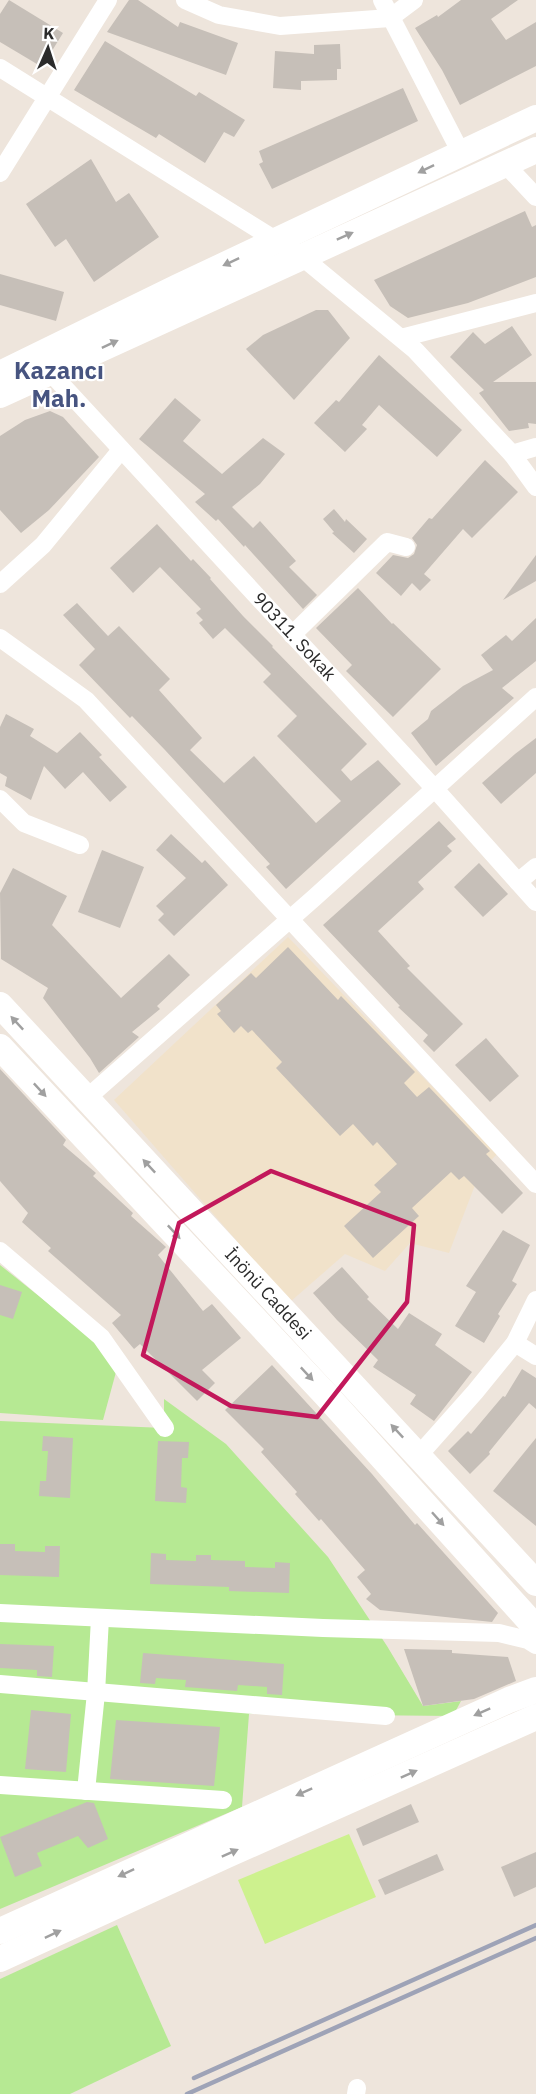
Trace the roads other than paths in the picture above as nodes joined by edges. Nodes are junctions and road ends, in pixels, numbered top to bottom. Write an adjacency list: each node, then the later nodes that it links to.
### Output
1 (108, 0): 7 (street)
2 (185, 0): 5 (street)
3 (382, 0): 5 (street)
4 (414, 0): 5 (street)
5 (390, 18): 10 (street)
6 (0, 68): 7 (street)
7 (48, 97): 12 (street); 14 (street)
8 (536, 118): 10 (main road)
9 (536, 150): 11 (main road)
10 (461, 153): 14 (main road, one-way to 14)
11 (505, 164): 13 (street); 15 (main road, one-way to 11)
12 (0, 173)
13 (536, 197)
14 (275, 241): 15 (street); 19 (main road, one-way to 19)
15 (302, 256): 17 (street); 18 (main road, one-way to 15)
16 (536, 303): 17 (street)
17 (400, 338): 23 (street)
18 (50, 372): 20 (main road); 22 (street, 90311. Sokak)
19 (0, 374)
20 (0, 395)
21 (536, 447): 23 (street)
22 (121, 450): 26 (street); 27 (street, 90311. Sokak)
23 (512, 454): 24 (street)
24 (536, 487)
25 (406, 547): 27 (street)
26 (0, 584)
27 (292, 635): 30 (street, 90311. Sokak)
28 (0, 638): 36 (street)
29 (536, 697): 30 (street)
30 (435, 789): 34 (street, 90311. Sokak); 36 (street)
31 (0, 799): 32 (street)
32 (80, 845)
33 (536, 867): 34 (street)
34 (518, 882): 35 (street, 90311. Sokak)
35 (536, 902)
36 (290, 919): 39 (street); 40 (street)
37 (0, 1005): 39 (main road, İnönü Caddesi, one-way to 37)
38 (0, 1047): 50 (main road, one-way to 50)
39 (87, 1098): 46 (main road, İnönü Caddesi, one-way to 39)
40 (536, 1184)
41 (0, 1251): 45 (street)
42 (536, 1300): 43 (street)
43 (515, 1343): 44 (street); 46 (street)
44 (536, 1356)
45 (165, 1428)
46 (419, 1455): 47 (main road, İnönü Caddesi)
47 (536, 1583)
48 (0, 1613): 49 (street)
49 (100, 1618): 51 (street); 54 (street)
50 (536, 1628)
51 (536, 1645)
52 (0, 1684): 54 (street)
53 (536, 1690): 60 (main road, one-way to 60)
54 (96, 1693): 55 (street); 58 (street)
55 (386, 1716)
56 (536, 1717): 61 (main road, one-way to 56)
57 (0, 1785): 58 (street)
58 (86, 1791): 59 (street)
59 (223, 1800)
60 (0, 1931)
61 (0, 1959)

